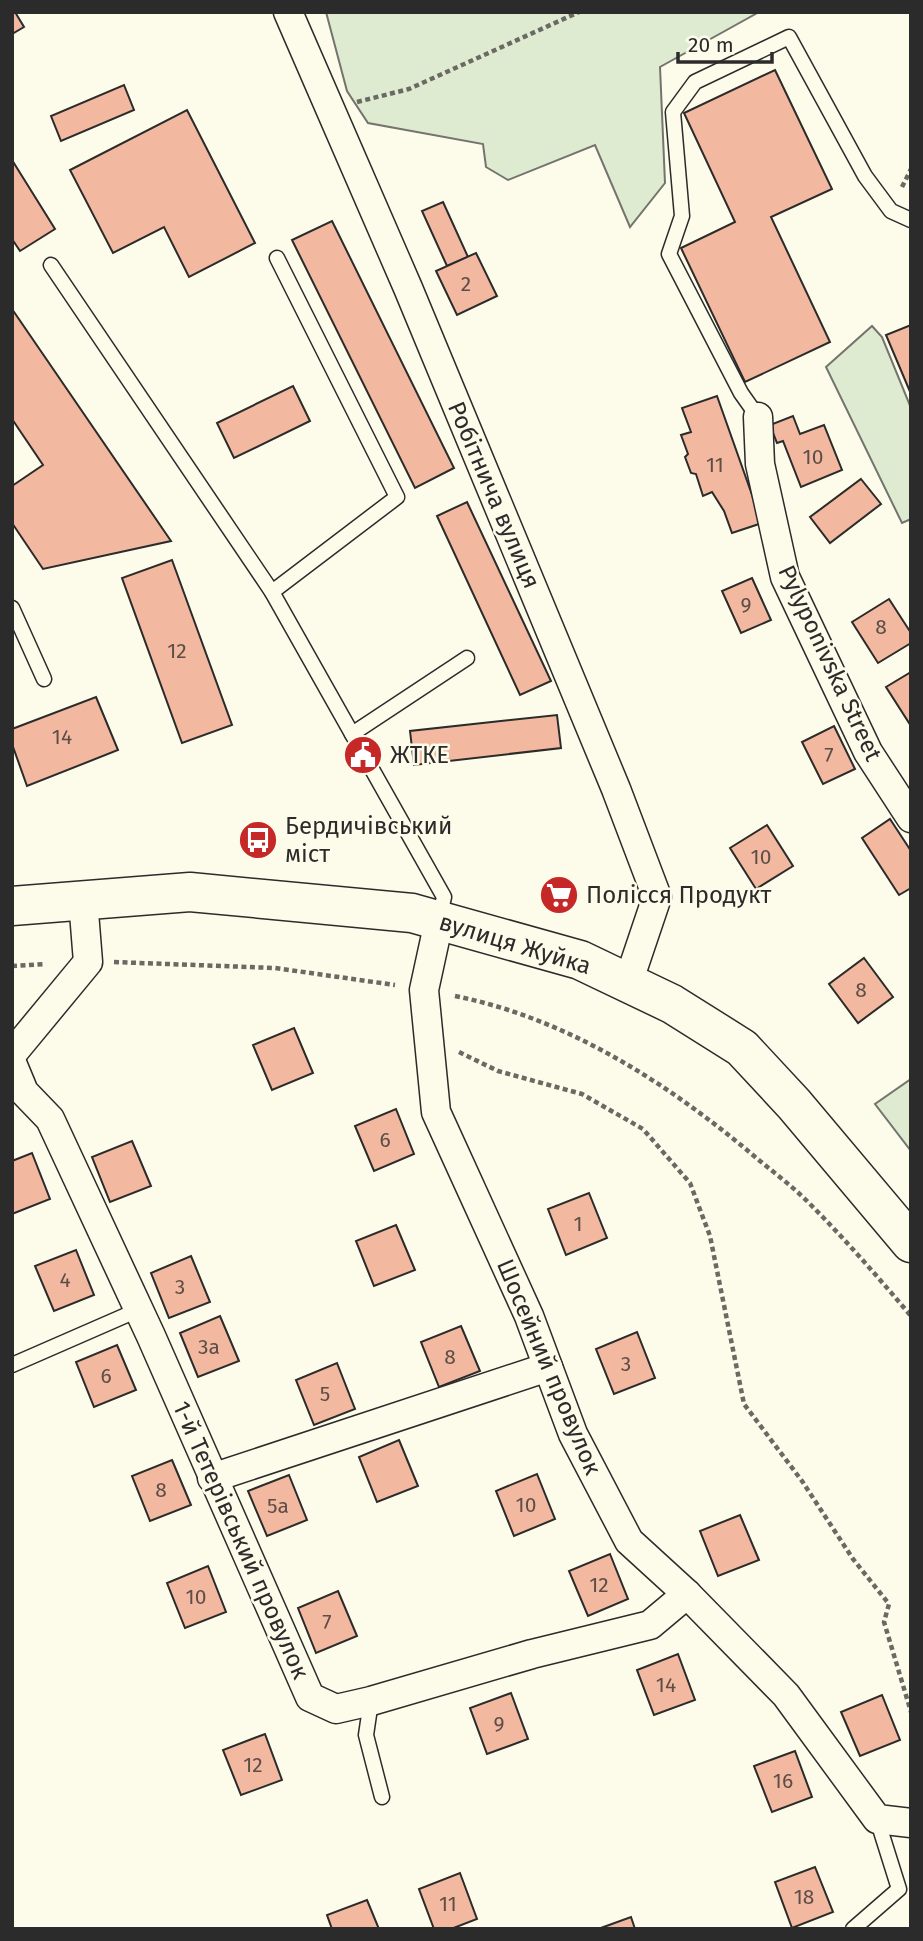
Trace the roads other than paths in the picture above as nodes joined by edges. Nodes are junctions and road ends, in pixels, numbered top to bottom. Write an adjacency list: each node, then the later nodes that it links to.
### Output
1 (288, 12): 15 (street, Робітнича вулиця)
2 (911, 220): 5 (lane)
3 (277, 258): 6 (lane)
4 (51, 265): 6 (lane)
5 (758, 417): 11 (street, Pylyponivska Street)
6 (272, 592): 10 (lane)
7 (12, 608): 9 (lane)
8 (467, 658): 10 (lane)
9 (44, 679)
10 (352, 734): 14 (lane)
11 (911, 818)
12 (83, 900): 13 (highway, вулиця Жуйка); 14 (highway, вулиця Жуйка); 16 (street, 1-й Тетерівський провулок)
13 (12, 906)
14 (439, 920): 15 (highway, вулиця Жуйка); 20 (street, Шосейний провулок)
15 (628, 983): 17 (highway, вулиця Жуйка)
16 (13, 1066): 18 (street, 1-й Тетерівський провулок)
17 (911, 1243)
18 (138, 1310): 19 (lane); 21 (street, 1-й Тетерівський провулок)
19 (12, 1365)
20 (548, 1367): 21 (street); 22 (street, Шосейний провулок)
21 (212, 1478): 23 (street, 1-й Тетерівський провулок)
22 (687, 1594): 23 (street, 1-й Тетерівський провулок); 25 (street, Шосейний провулок)
23 (371, 1701): 24 (lane)
24 (382, 1797)
25 (877, 1819): 26 (street); 27 (lane)
26 (911, 1822)
27 (853, 1929)

